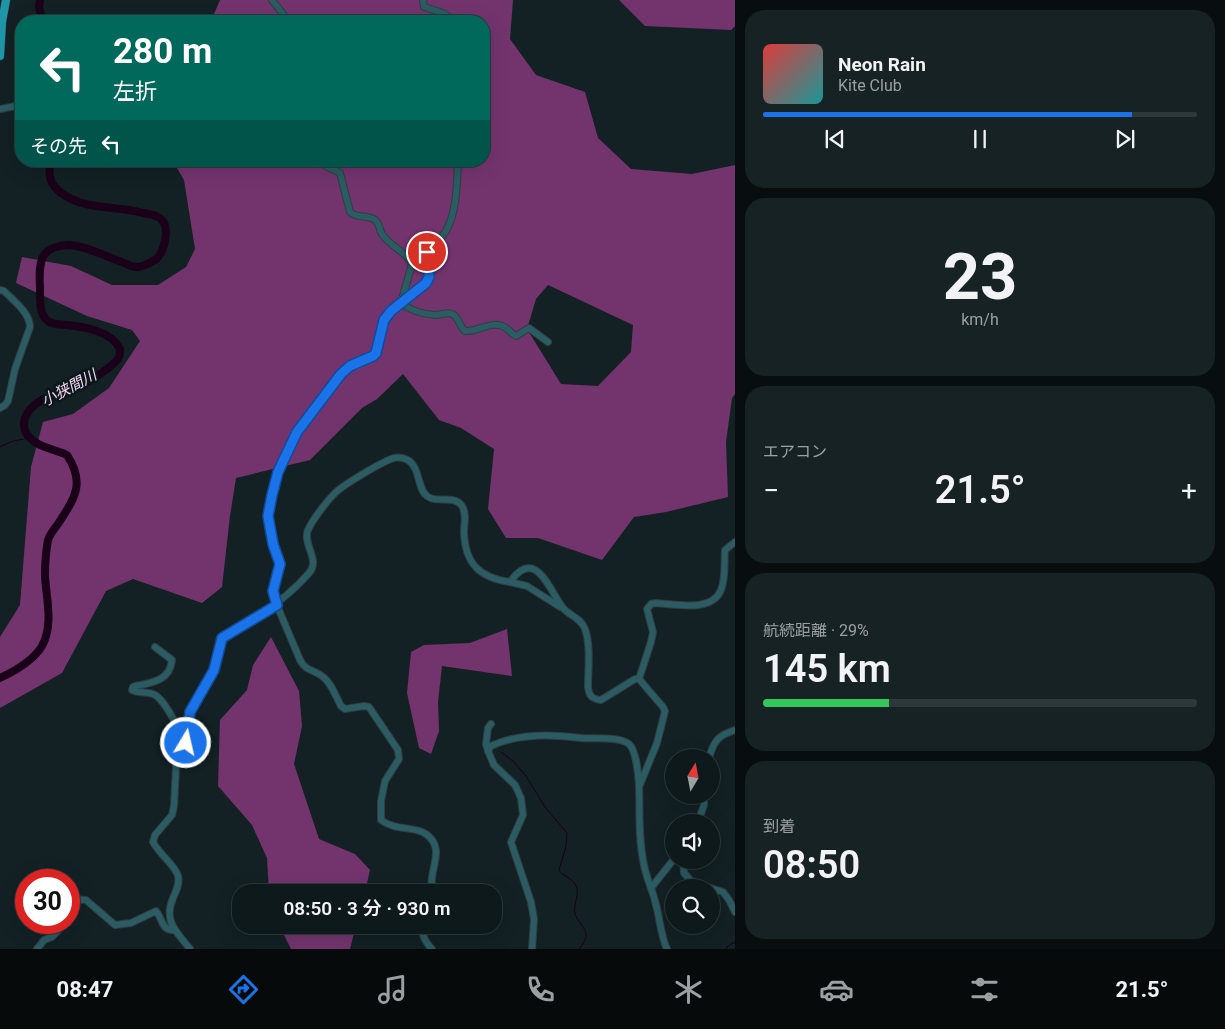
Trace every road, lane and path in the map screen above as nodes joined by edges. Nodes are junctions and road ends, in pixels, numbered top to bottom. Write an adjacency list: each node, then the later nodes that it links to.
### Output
1 (6, 0): 6 (main road)
2 (272, 0): 4 (street)
3 (423, 0): 5 (street)
4 (283, 15)
5 (445, 15)
6 (0, 56)
7 (15, 106): 8 (street)
8 (0, 108)
9 (328, 167): 12 (street)
10 (457, 167): 12 (street)
11 (0, 290): 14 (street)
12 (401, 303): 13 (street); 17 (street)
13 (548, 342)
14 (0, 408)
15 (735, 542): 20 (street)
16 (510, 582): 17 (street); 18 (street); 18 (street)
17 (277, 605): 23 (street); 29 (street)
18 (564, 610): 20 (street)
19 (155, 647): 23 (street)
20 (639, 680): 26 (street)
21 (491, 724): 25 (street)
22 (735, 730): 24 (street)
23 (186, 743): 33 (street)
24 (713, 749)
25 (488, 752): 26 (street); 40 (street)
26 (639, 788): 30 (street)
27 (666, 869): 30 (street)
28 (683, 869): 32 (street)
29 (430, 884)
30 (651, 888): 41 (street)
31 (80, 900): 33 (street)
32 (735, 912)
33 (175, 930): 36 (street)
34 (54, 934): 37 (street)
35 (422, 934): 39 (street)
36 (185, 946): 38 (street)
37 (37, 949)
38 (190, 949)
39 (432, 949)
40 (532, 949)
41 (667, 949)

